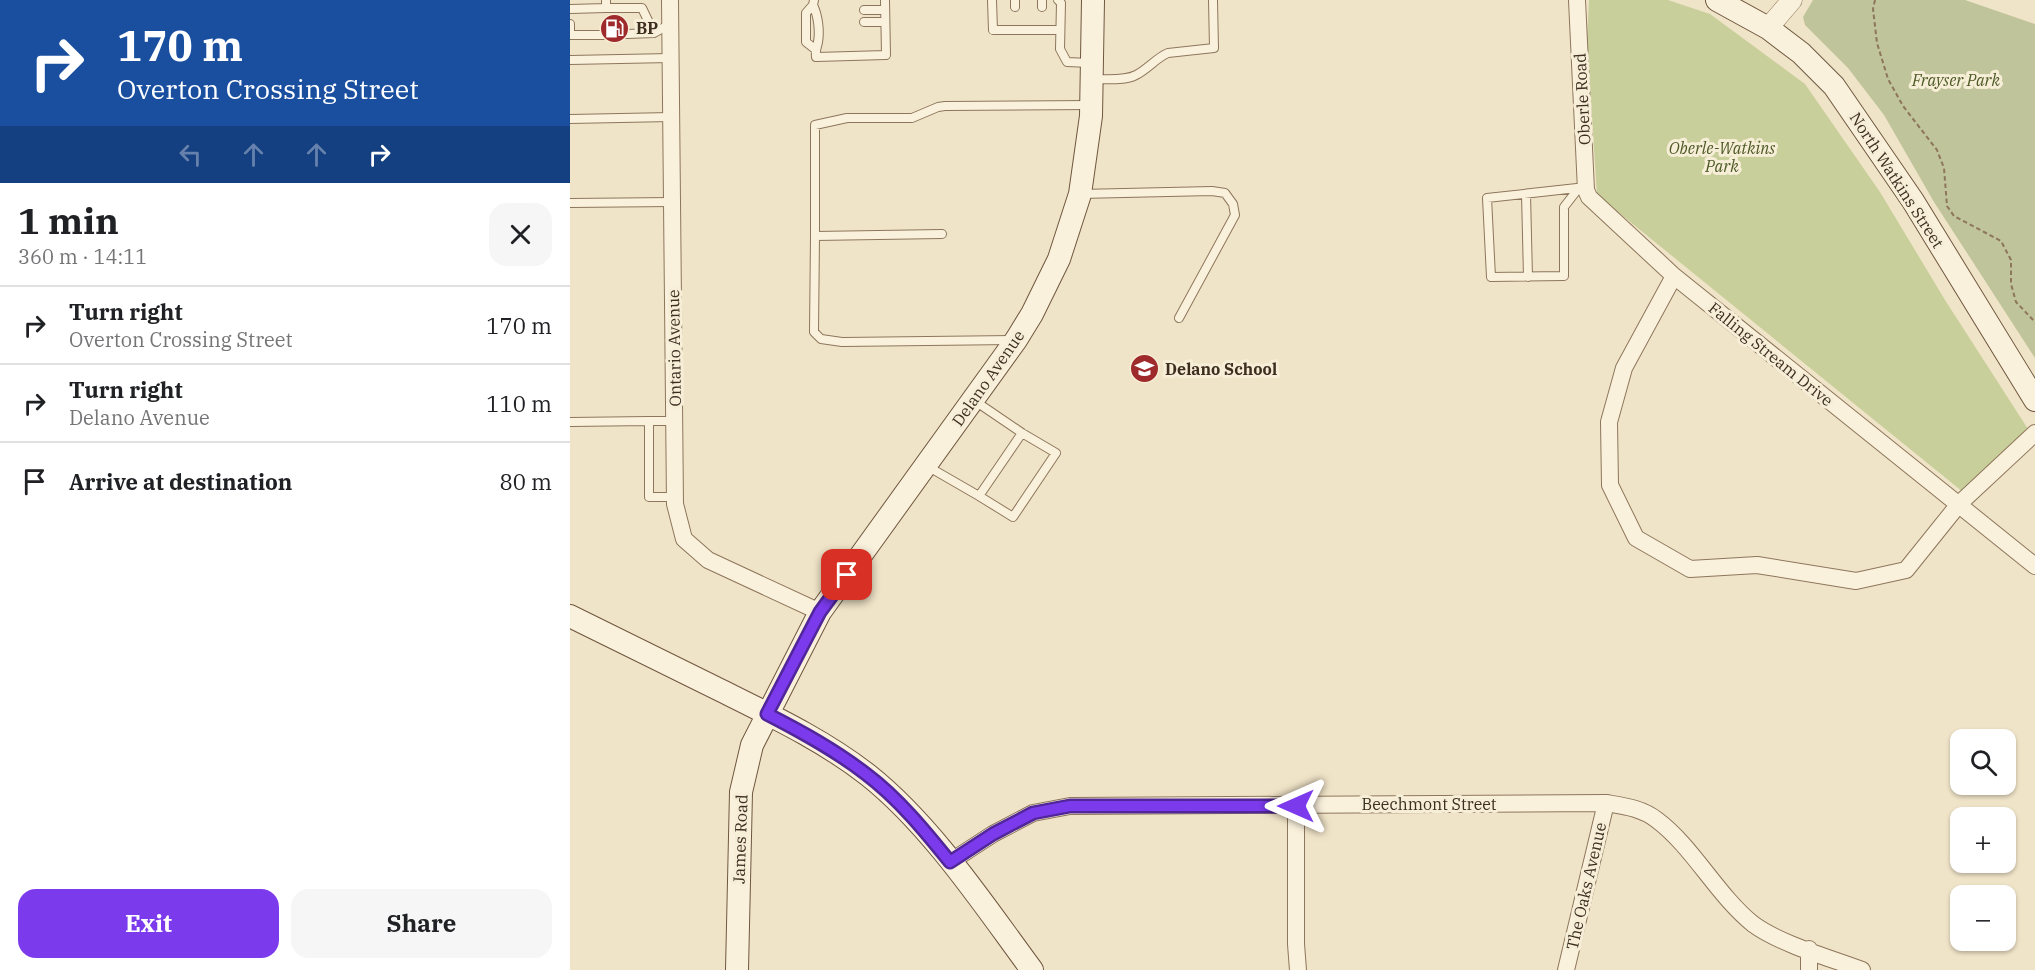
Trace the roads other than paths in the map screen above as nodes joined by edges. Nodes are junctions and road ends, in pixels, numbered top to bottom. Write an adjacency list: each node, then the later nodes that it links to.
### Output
1 (670, 0): 18 (street, Ontario Avenue)
2 (885, 0): 14 (lane)
3 (992, 0): 20 (lane)
4 (1058, 0): 20 (lane)
5 (1093, 0): 27 (main road, Delano Avenue)
6 (1213, 0): 27 (lane)
7 (1576, 0): 31 (street, Oberle Road)
8 (1717, 0): 19 (main road, North Watkins Street)
9 (1792, 0): 19 (street)
10 (818, 7): 24 (lane); 24 (lane)
11 (605, 8): 12 (lane); 23 (lane)
12 (570, 9)
13 (864, 10): 14 (lane)
14 (885, 10): 16 (lane)
15 (864, 22): 16 (lane)
16 (885, 22): 24 (lane)
17 (570, 24): 21 (lane)
18 (670, 24): 23 (lane); 25 (street, Ontario Avenue)
19 (1768, 28): 43 (main road, North Watkins Street)
20 (1060, 30): 27 (lane)
21 (599, 32)
22 (629, 32): 23 (lane)
23 (654, 33)
24 (815, 49)
25 (670, 58): 26 (lane); 29 (street, Ontario Avenue)
26 (570, 60)
27 (1092, 71): 28 (main road, Delano Avenue)
28 (1091, 105): 32 (main road, Delano Avenue); 37 (lane)
29 (671, 117): 30 (lane); 34 (street, Ontario Avenue)
30 (570, 119)
31 (1584, 191): 33 (lane); 38 (street, Falling Stream Drive); 39 (lane)
32 (1080, 194): 40 (lane); 41 (main road, Delano Avenue)
33 (1526, 194): 39 (lane); 39 (lane)
34 (672, 202): 35 (lane); 45 (street, Ontario Avenue)
35 (570, 203)
36 (942, 234): 37 (lane)
37 (815, 236): 41 (lane)
38 (1674, 276): 52 (street, Falling Stream Drive); 52 (street)
39 (1528, 277)
40 (1179, 318)
41 (1016, 340): 42 (main road, Delano Avenue)
42 (973, 400): 47 (lane); 49 (main road, Delano Avenue)
43 (2035, 400)
44 (649, 421): 45 (lane); 46 (lane); 51 (lane)
45 (675, 421): 51 (street, Ontario Avenue)
46 (570, 422)
47 (1022, 433): 50 (lane); 50 (lane)
48 (2035, 433): 52 (street)
49 (927, 465): 50 (lane); 54 (main road, Delano Avenue)
50 (979, 496)
51 (675, 497): 54 (street, Ontario Avenue)
52 (1959, 504): 53 (street, Falling Stream Drive)
53 (2035, 566)
54 (820, 612): 56 (main road, Delano Avenue)
55 (570, 616): 56 (main road)
56 (767, 714): 59 (main road); 61 (main road, James Road)
57 (1606, 803): 58 (street, Beechmont Street); 60 (street, Beechmont Street); 64 (street, The Oaks Avenue)
58 (1296, 806): 59 (street, Beechmont Street); 63 (street)
59 (950, 862): 62 (main road)
60 (1809, 950): 65 (street); 66 (street, Beechmont Street)
61 (737, 970)
62 (1032, 970)
63 (1298, 970)
64 (1566, 970)
65 (1809, 970)
66 (1862, 970)

